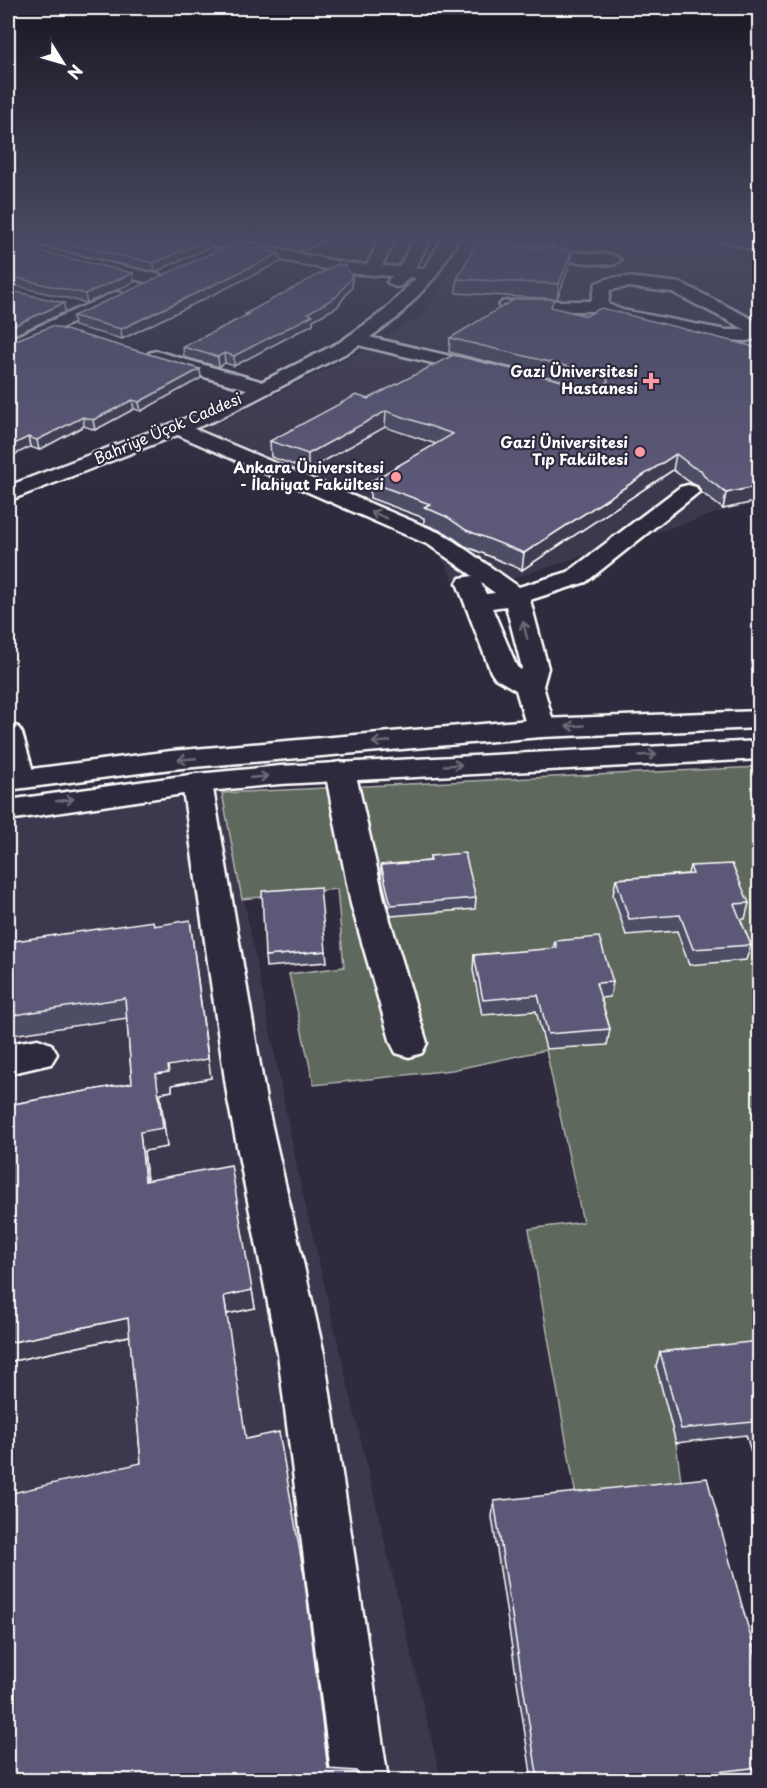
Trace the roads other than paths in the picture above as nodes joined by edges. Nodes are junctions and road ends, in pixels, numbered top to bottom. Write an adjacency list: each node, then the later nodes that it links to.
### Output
1 (67, 319): 6 (main road)
2 (360, 319): 15 (main road, Bahriye Üçok Caddesi)
3 (383, 319): 9 (main road, Bahriye Üçok Caddesi)
4 (645, 319): 7 (main road)
5 (738, 319): 7 (main road)
6 (51, 327): 8 (main road); 11 (main road)
7 (757, 330)
8 (73, 333)
9 (356, 339): 13 (main road); 16 (main road, Bahriye Üçok Caddesi)
10 (446, 344): 13 (main road)
11 (8, 347)
12 (141, 353): 15 (main road)
13 (426, 356): 14 (main road)
14 (504, 375)
15 (252, 386): 17 (main road, Bahriye Üçok Caddesi)
16 (178, 428): 19 (main road, Bahriye Üçok Caddesi); 20 (main road, one-way to 16)
17 (8, 482)
18 (688, 492): 21 (main road)
19 (8, 494)
20 (461, 557): 21 (main road); 22 (main road)
21 (516, 596): 22 (main road); 23 (main road, one-way to 21)
22 (476, 604): 23 (main road)
23 (529, 686): 25 (main road)
24 (759, 719): 25 (main road, one-way to 25)
25 (541, 728): 29 (main road, one-way to 29)
26 (8, 733): 29 (main road)
27 (759, 750): 28 (main road, one-way to 27)
28 (340, 771): 30 (main road, one-way to 28); 32 (main road)
29 (14, 779)
30 (197, 783): 31 (main road, one-way to 30); 33 (main road)
31 (8, 810)
32 (409, 1043)
33 (360, 1780)

